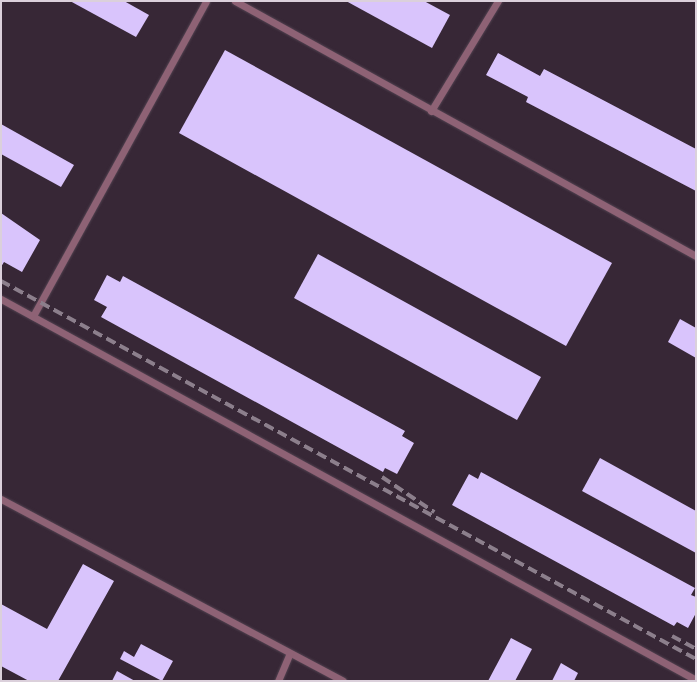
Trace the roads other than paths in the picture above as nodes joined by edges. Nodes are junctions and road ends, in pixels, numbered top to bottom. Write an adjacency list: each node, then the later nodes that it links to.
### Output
1 (206, 1): 7 (lane)
2 (235, 1): 4 (lane)
3 (498, 1): 4 (lane)
4 (431, 111): 5 (lane)
5 (696, 256)
6 (1, 299): 7 (lane)
7 (33, 316): 10 (lane)
8 (1, 499): 9 (lane)
9 (290, 653): 11 (lane); 12 (lane)
10 (696, 680)
11 (278, 681)
12 (343, 681)

